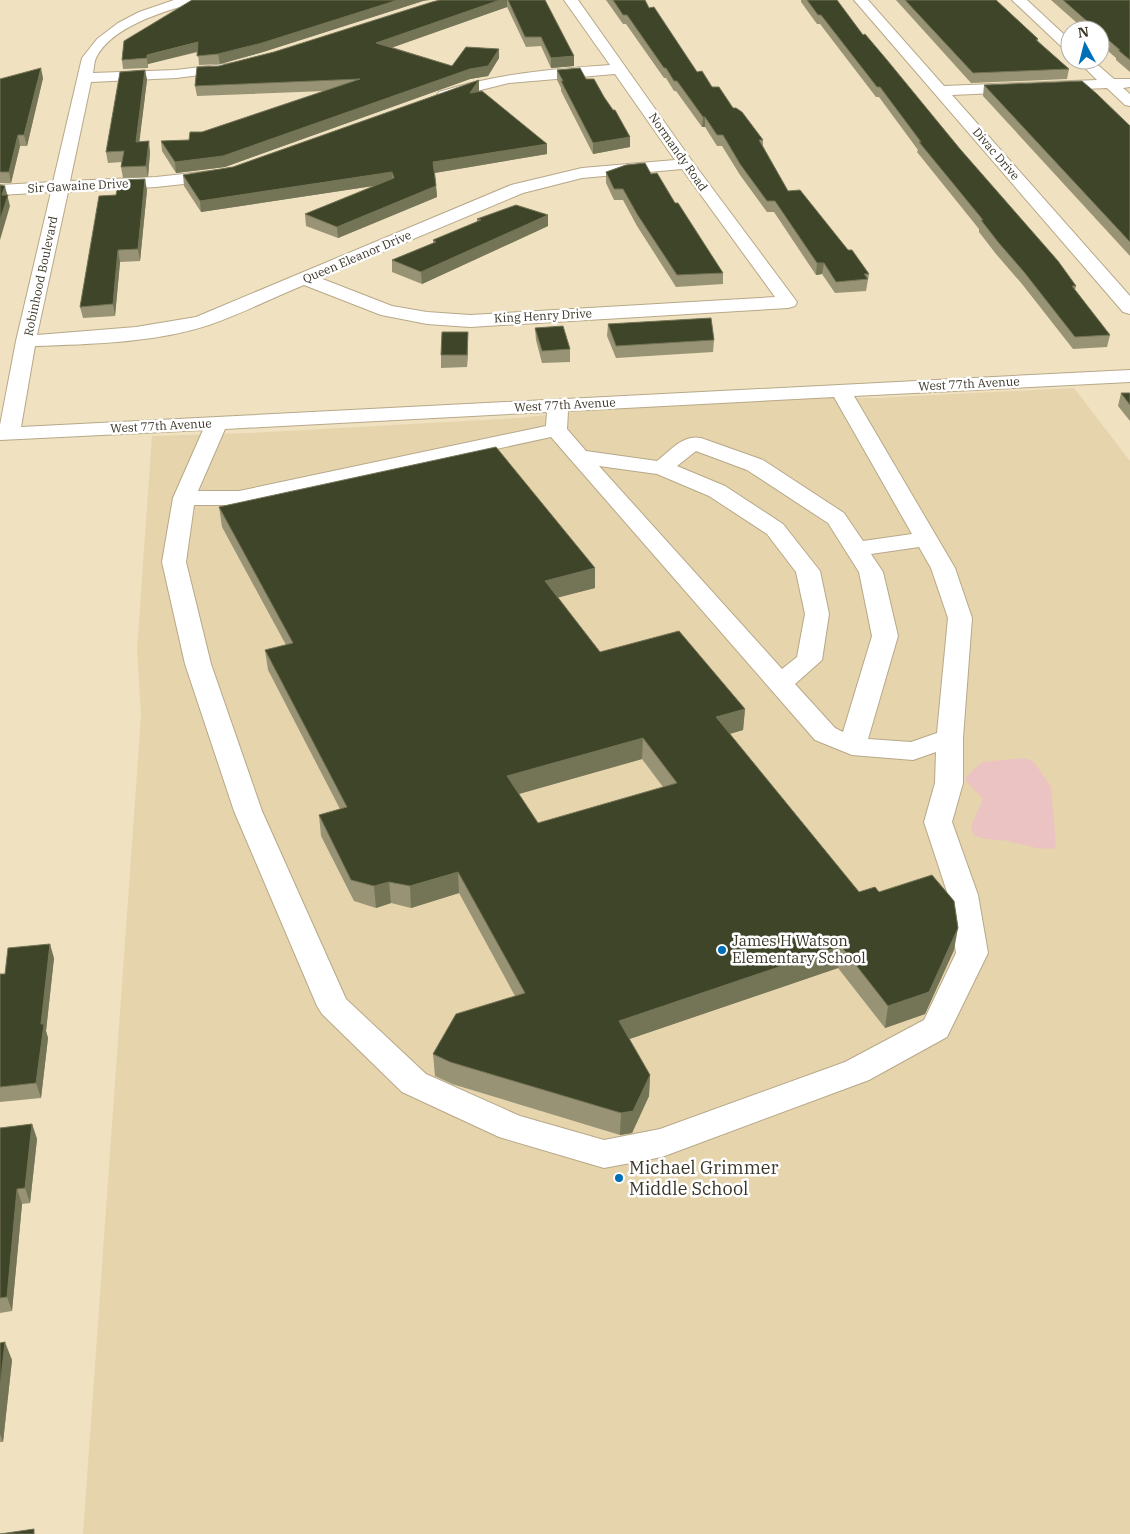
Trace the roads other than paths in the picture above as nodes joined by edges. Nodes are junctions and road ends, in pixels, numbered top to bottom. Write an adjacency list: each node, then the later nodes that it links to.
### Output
1 (188, 0): 9 (street, Robinhood Boulevard)
2 (571, 0): 7 (street, Normandy Road)
3 (861, 0): 12 (street, Divac Drive)
4 (1019, 0): 5 (street)
5 (1060, 38)
6 (246, 64): 9 (street)
7 (620, 69): 13 (street); 15 (street, Normandy Road)
8 (1095, 70): 11 (street)
9 (84, 78): 17 (street, Robinhood Boulevard)
10 (1130, 83): 11 (street)
11 (1110, 84): 12 (street); 14 (street)
12 (942, 91): 21 (street, Divac Drive)
13 (430, 101)
14 (1130, 102)
15 (686, 164): 19 (street, Queen Eleanor Drive); 20 (street, Normandy Road)
16 (237, 170): 17 (street, Sir Gawaine Drive)
17 (60, 188): 18 (street, Sir Gawaine Drive); 22 (street, Robinhood Boulevard)
18 (0, 190)
19 (305, 279): 20 (street, King Henry Drive); 22 (street, Queen Eleanor Drive)
20 (788, 302)
21 (1130, 308)
22 (26, 341): 28 (street, Robinhood Boulevard)
23 (1130, 376): 24 (street, West 77th Avenue)
24 (841, 391): 25 (street, West 77th Avenue); 32 (street)
25 (558, 405): 26 (street, West 77th Avenue); 27 (street)
26 (217, 423): 28 (street, West 77th Avenue); 31 (street)
27 (556, 430): 29 (street); 31 (street)
28 (4, 434)
29 (578, 456): 30 (street); 34 (street)
30 (662, 468): 33 (street); 34 (street)
31 (184, 498): 35 (street)
32 (926, 539): 33 (street); 35 (street)
33 (856, 548): 36 (street)
34 (780, 684): 36 (street)
35 (950, 738): 36 (street)
36 (852, 746)

